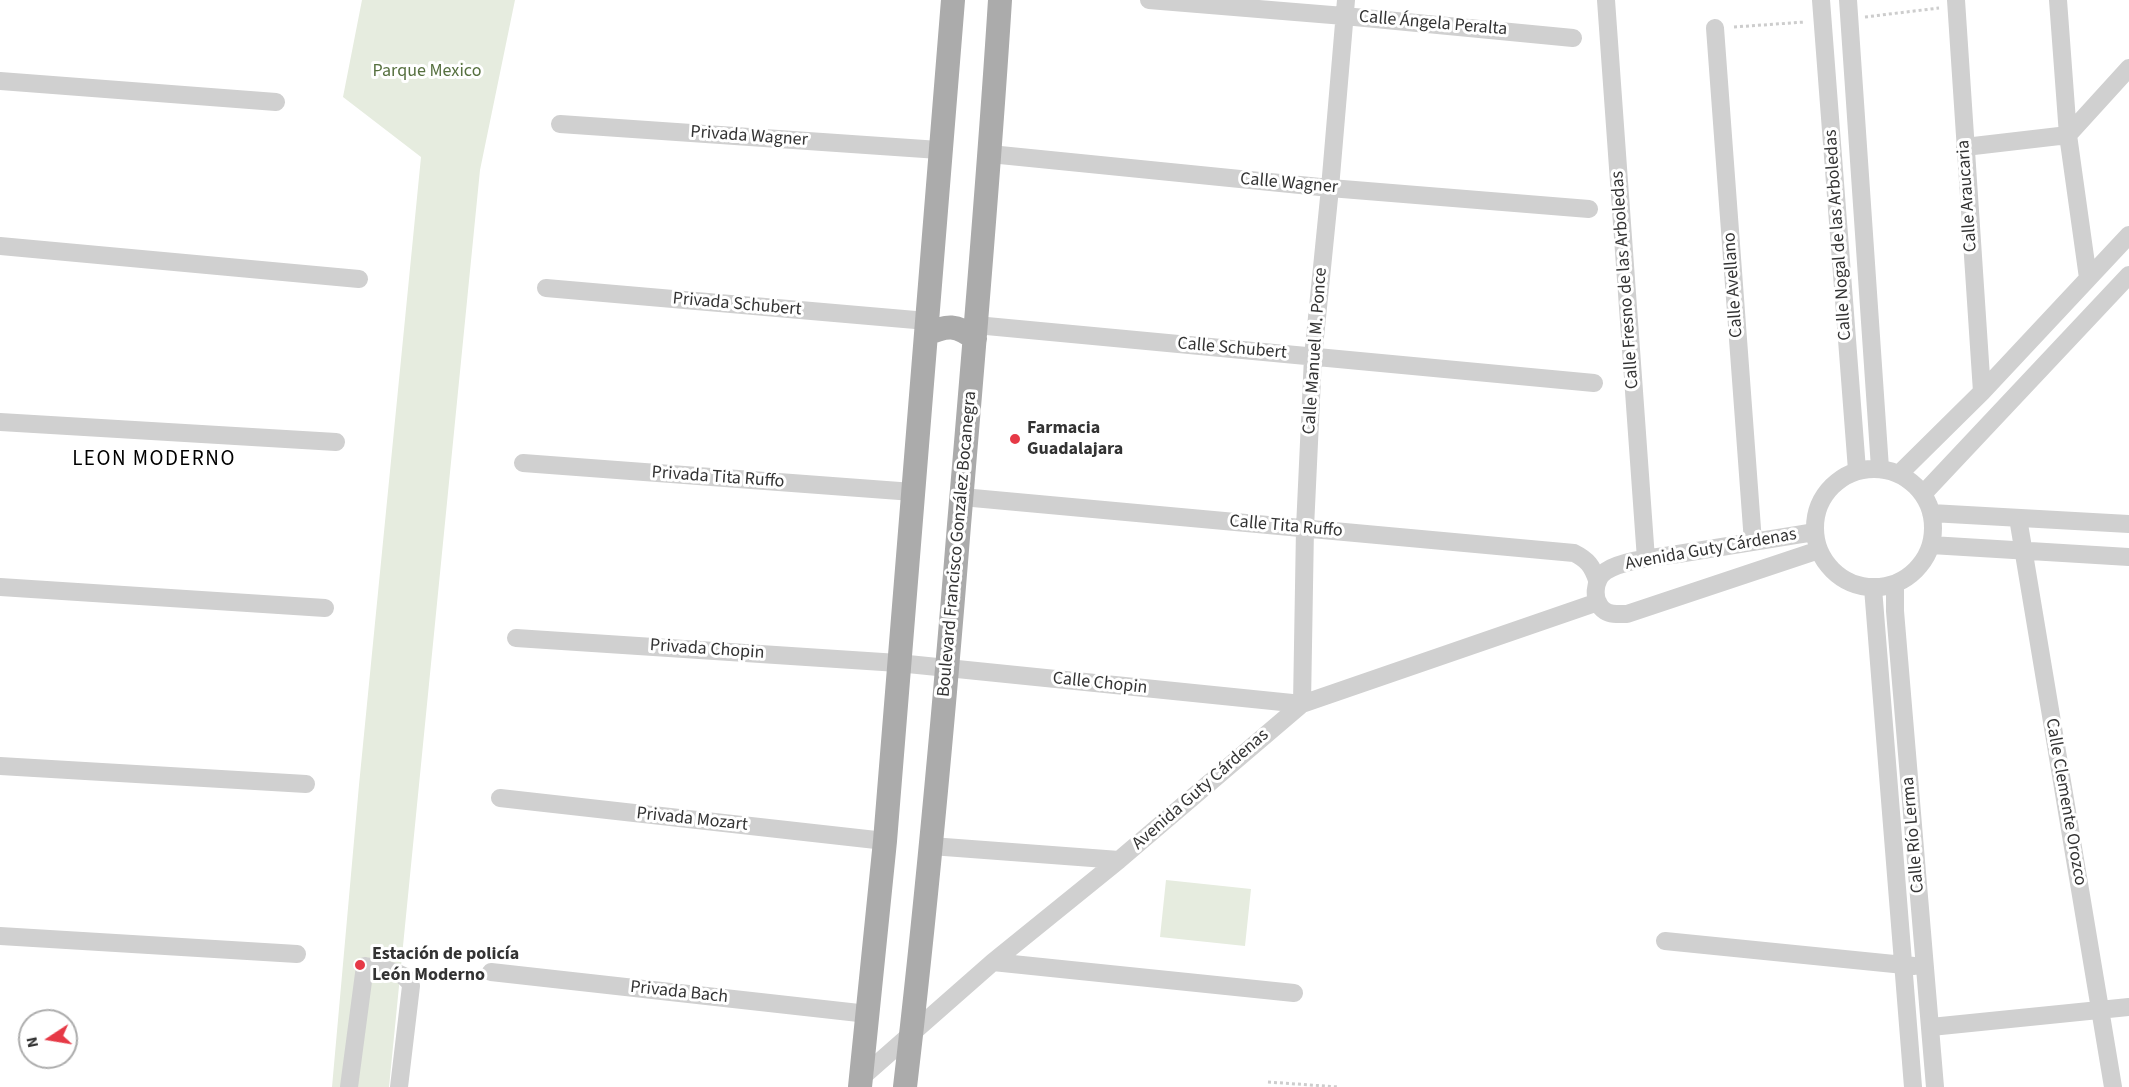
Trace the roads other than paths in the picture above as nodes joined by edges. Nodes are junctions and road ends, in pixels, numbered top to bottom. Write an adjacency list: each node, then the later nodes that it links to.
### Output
1 (953, 0): 18 (main road)
2 (1000, 0): 19 (main road, Boulevard Francisco González Bocanegra)
3 (1149, 0): 9 (street, Calle Ángela Peralta)
4 (1606, 0): 51 (street, Calle Fresno de las Arboledas)
5 (1821, 0): 37 (street, Calle Nogal de las Arboledas)
6 (1848, 0): 36 (street, Calle Nogal de las Arboledas)
7 (2058, 0): 16 (street)
8 (1956, 3): 17 (street, Calle Araucaria)
9 (1345, 8): 11 (street, Calle Ángela Peralta); 20 (street, Calle Manuel M. Ponce)
10 (1715, 28): 47 (street, Calle Avellano)
11 (1573, 38)
12 (2129, 68): 16 (street)
13 (0, 81): 14 (street)
14 (276, 102)
15 (560, 124): 18 (street, Privada Wagner)
16 (2068, 135): 17 (street); 25 (street)
17 (1965, 147): 32 (street, Calle Araucaria)
18 (939, 150): 28 (main road)
19 (990, 154): 20 (street, Calle Wagner); 29 (main road, Boulevard Francisco González Bocanegra)
20 (1330, 188): 21 (street, Calle Wagner); 30 (street, Calle Manuel M. Ponce)
21 (1589, 208)
22 (2129, 235): 25 (street)
23 (0, 246): 26 (street)
24 (2129, 275): 40 (street)
25 (2088, 278): 32 (street)
26 (359, 279)
27 (546, 288): 28 (street, Privada Schubert)
28 (926, 328): 29 (main road); 39 (main road)
29 (976, 332): 30 (street, Calle Schubert); 41 (main road, Boulevard Francisco González Bocanegra)
30 (1313, 357): 31 (street, Calle Schubert); 45 (street, Calle Manuel M. Ponce)
31 (1594, 383)
32 (1982, 392): 38 (street)
33 (0, 422): 34 (street)
34 (336, 442)
35 (523, 463): 39 (street, Privada Tita Ruffo)
36 (1880, 468): 37 (street); 38 (street)
37 (1857, 470): 46 (street)
38 (1899, 474): 40 (street)
39 (913, 492): 59 (main road)
40 (1923, 494): 42 (street)
41 (962, 497): 45 (street, Calle Tita Ruffo); 60 (main road, Boulevard Francisco González Bocanegra)
42 (1931, 513): 43 (street); 48 (street)
43 (2018, 518): 44 (street); 49 (street, Calle Clemente Orozco)
44 (2129, 524)
45 (1305, 528): 52 (street, Calle Tita Ruffo); 61 (street, Calle Manuel M. Ponce)
46 (1817, 541): 47 (street, Avenida Guty Cárdenas); 55 (street); 56 (street, Avenida Guty Cárdenas)
47 (1753, 542): 51 (street, Avenida Guty Cárdenas)
48 (1931, 545): 49 (street); 53 (street)
49 (2023, 552): 50 (street); 77 (street, Calle Clemente Orozco)
50 (2129, 557)
51 (1646, 559): 52 (street, Avenida Guty Cárdenas)
52 (1597, 580): 56 (street)
53 (1895, 584): 55 (street); 73 (street, Calle Río Lerma)
54 (0, 587): 57 (street)
55 (1873, 588): 72 (street, Calle Río Lerma)
56 (1598, 602): 61 (street, Avenida Guty Cárdenas)
57 (325, 608)
58 (516, 638): 59 (street, Privada Chopin)
59 (898, 663): 60 (street, Calle Chopin); 65 (main road)
60 (947, 668): 61 (street, Calle Chopin); 66 (main road, Boulevard Francisco González Bocanegra)
61 (1302, 704): 67 (street, Avenida Guty Cárdenas)
62 (0, 766): 63 (street)
63 (306, 784)
64 (500, 798): 65 (street, Privada Mozart)
65 (885, 841): 78 (main road)
66 (931, 846): 67 (street); 80 (main road, Boulevard Francisco González Bocanegra)
67 (1119, 860): 71 (street, Avenida Guty Cárdenas)
68 (0, 936): 70 (street)
69 (1665, 941): 72 (street)
70 (297, 954)
71 (993, 962): 75 (street); 80 (street, Avenida Guty Cárdenas)
72 (1904, 965): 73 (street); 85 (street, Calle Río Lerma)
73 (1925, 966): 79 (street, Calle Río Lerma)
74 (491, 972): 78 (street, Privada Bach)
75 (1294, 993)
76 (2129, 1007): 77 (street)
77 (2101, 1010): 79 (street); 87 (street, Calle Clemente Orozco)
78 (868, 1014): 81 (main road)
79 (1930, 1027): 86 (street, Calle Río Lerma)
80 (911, 1035): 81 (street, Avenida Guty Cárdenas); 84 (main road, Boulevard Francisco González Bocanegra)
81 (861, 1083)
82 (349, 1087): 83 (street)
83 (399, 1087)
84 (905, 1087)
85 (1913, 1087)
86 (1935, 1087)
87 (2113, 1087)

